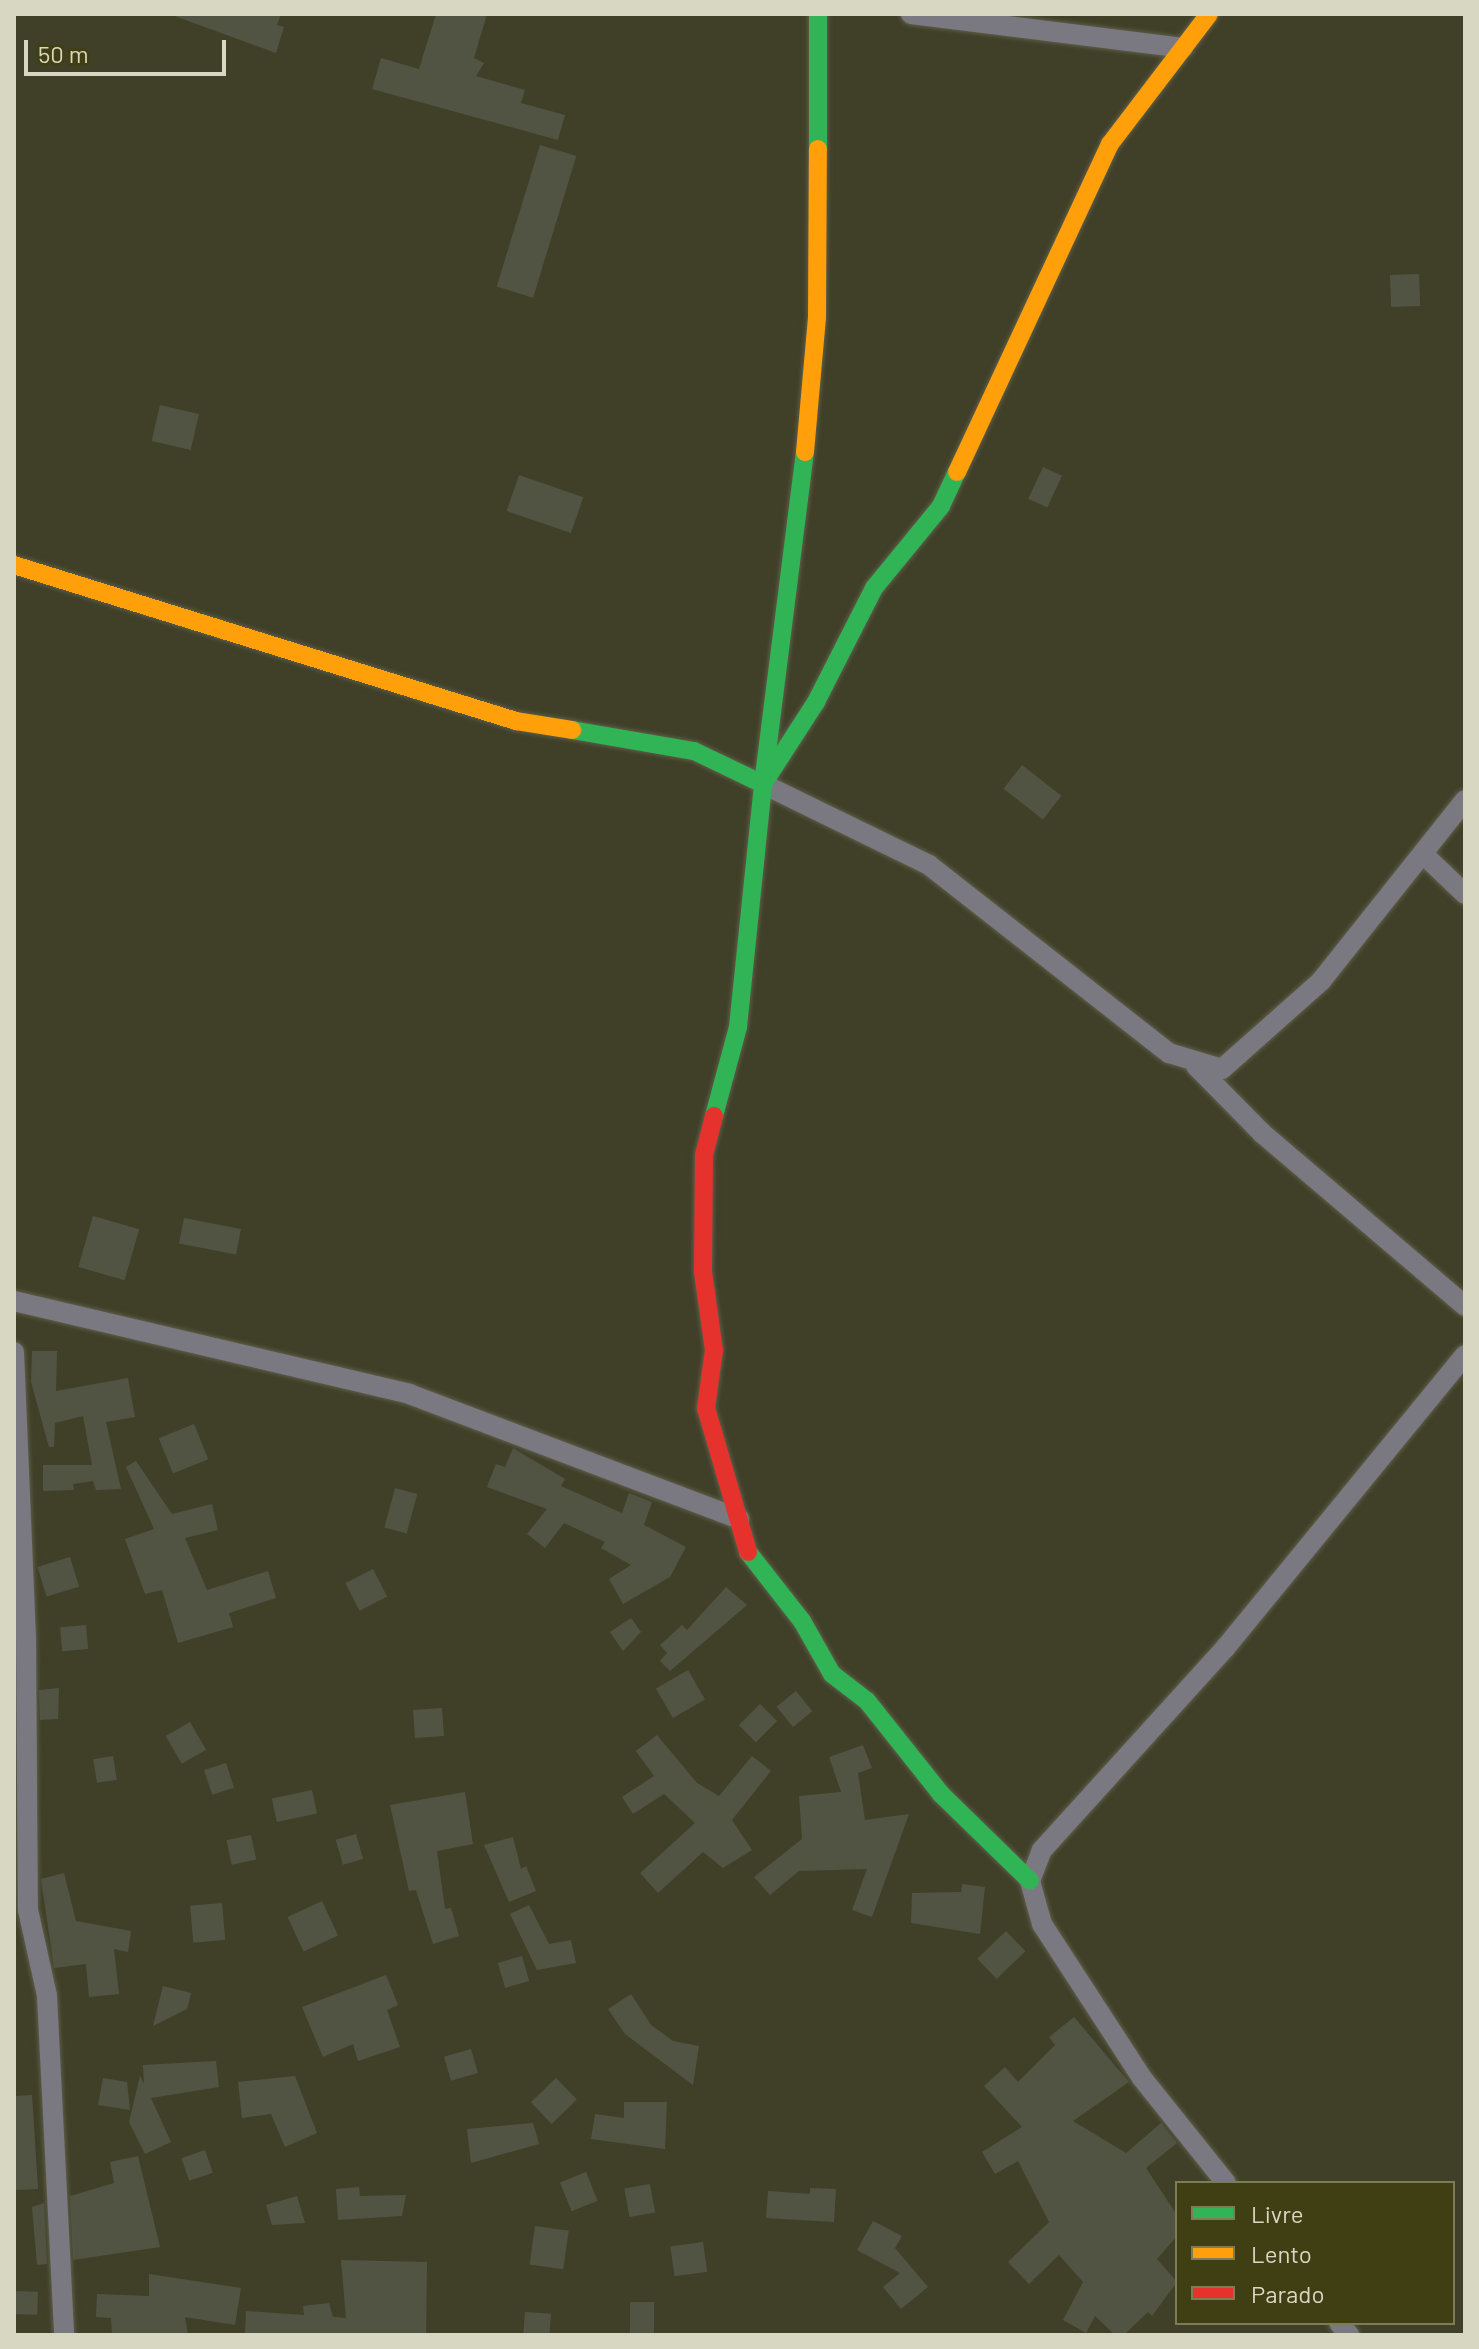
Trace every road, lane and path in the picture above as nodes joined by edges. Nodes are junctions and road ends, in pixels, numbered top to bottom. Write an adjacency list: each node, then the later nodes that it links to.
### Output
1 (818, 14): 6 (street)
2 (911, 14): 4 (street)
3 (1209, 14): 4 (street)
4 (1183, 48): 6 (street)
5 (14, 565): 6 (street)
6 (763, 784): 10 (street); 15 (street)
7 (1465, 800): 8 (street)
8 (1423, 854): 9 (street); 10 (street)
9 (1465, 894)
10 (1196, 1066): 12 (street)
11 (14, 1301): 15 (street)
12 (1465, 1306)
13 (14, 1352): 18 (street)
14 (1465, 1355): 16 (street)
15 (739, 1519): 16 (street)
16 (1030, 1881): 17 (street)
17 (1224, 2181)
18 (64, 2335)

